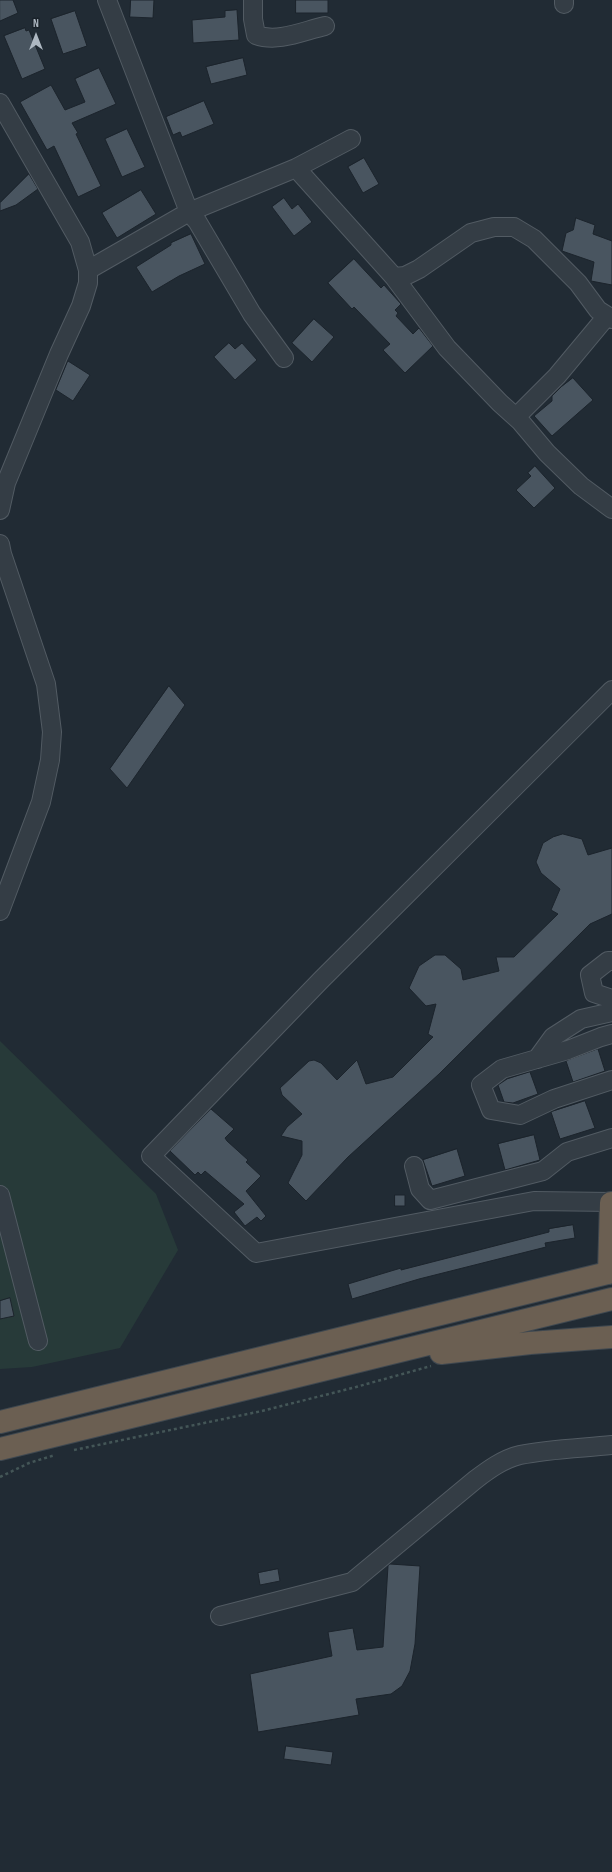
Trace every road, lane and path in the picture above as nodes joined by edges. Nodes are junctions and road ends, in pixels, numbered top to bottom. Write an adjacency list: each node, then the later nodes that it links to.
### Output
1 (106, 0): 7 (street)
2 (253, 0): 3 (street)
3 (325, 26)
4 (1, 107): 8 (street)
5 (351, 139): 6 (street)
6 (296, 168): 7 (street); 9 (street)
7 (190, 212): 8 (street); 11 (street)
8 (88, 270): 13 (street)
9 (394, 277): 10 (street); 12 (street)
10 (610, 317): 12 (street)
11 (284, 358)
12 (516, 417): 14 (street)
13 (3, 482): 15 (street)
14 (612, 509)
15 (0, 510)
16 (0, 544): 18 (street)
17 (612, 690): 28 (street)
18 (0, 911)
19 (612, 961): 20 (street)
20 (612, 999)
21 (612, 1012): 23 (street)
22 (612, 1034): 23 (street)
23 (537, 1059): 24 (street)
24 (612, 1080)
25 (612, 1138): 26 (street)
26 (414, 1166)
27 (0, 1196): 32 (street)
28 (611, 1203): 29 (highway)
29 (610, 1272): 34 (highway)
30 (612, 1300): 35 (highway)
31 (612, 1337): 35 (highway)
32 (38, 1341)
33 (435, 1365): 38 (path)
34 (0, 1422)
35 (109, 1423): 37 (highway)
36 (612, 1445): 41 (street)
37 (0, 1449)
38 (70, 1451)
39 (56, 1455): 40 (path)
40 (0, 1477)
41 (220, 1616)

